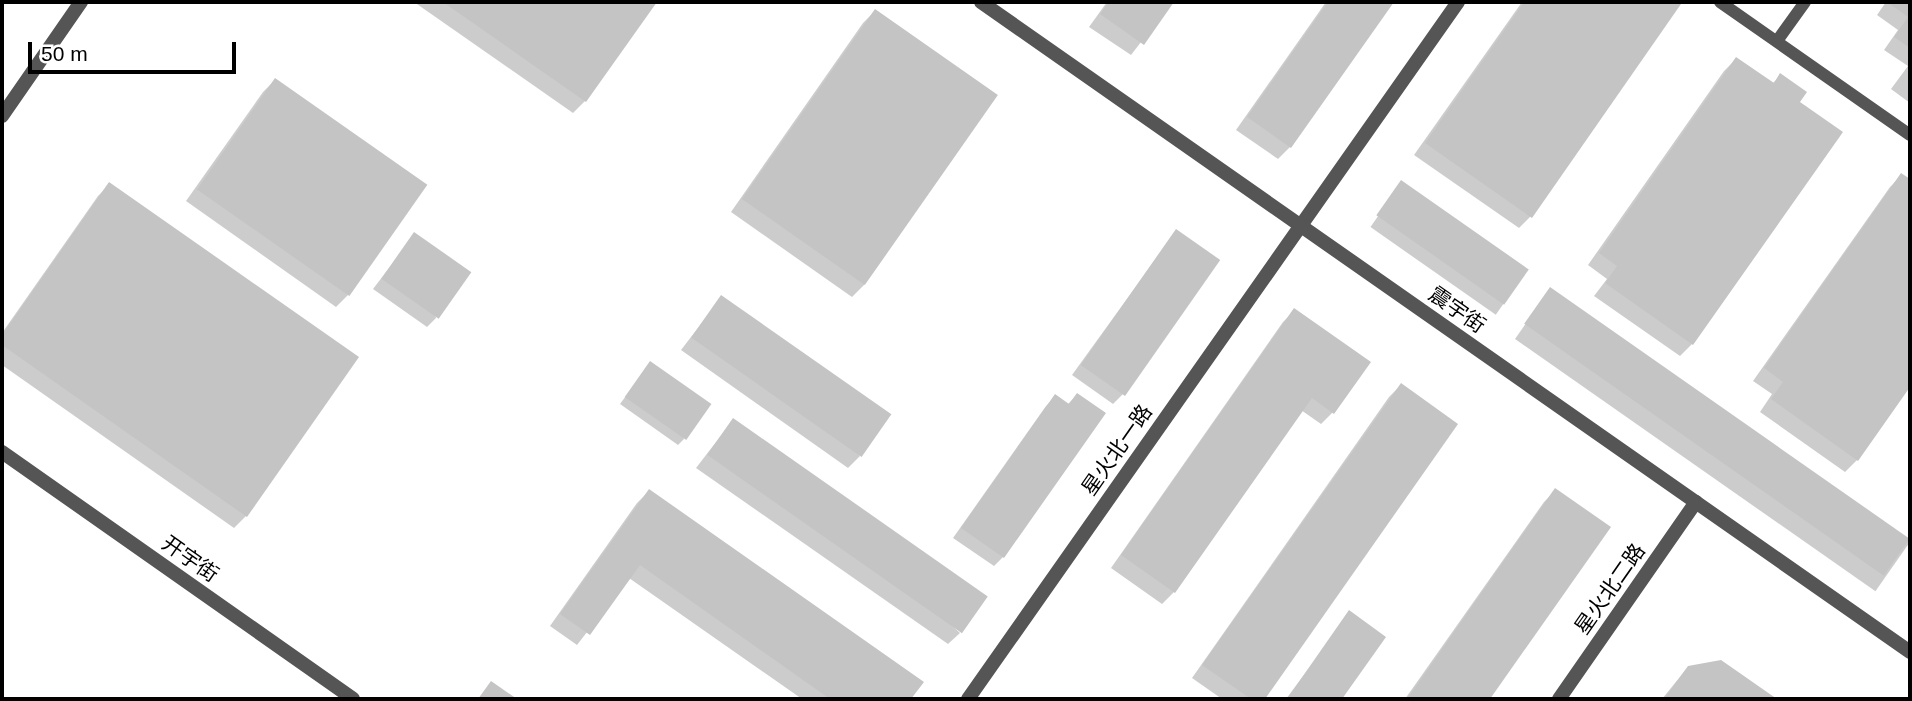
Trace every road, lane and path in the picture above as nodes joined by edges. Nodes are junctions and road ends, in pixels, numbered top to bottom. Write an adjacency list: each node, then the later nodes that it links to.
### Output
1 (81, 2): 7 (street)
2 (981, 2): 9 (street, 震宇街)
3 (1458, 2): 9 (street, 星火北一路)
4 (1720, 2): 6 (lane)
5 (1805, 2): 6 (lane)
6 (1777, 41): 8 (lane)
7 (2, 116)
8 (1910, 135)
9 (1300, 226): 11 (street, 震宇街); 14 (street, 星火北一路)
10 (2, 452): 13 (street, 开宇街)
11 (1696, 502): 12 (street, 震宇街); 15 (street, 星火北二路)
12 (1910, 652)
13 (353, 699)
14 (968, 699)
15 (1559, 699)

